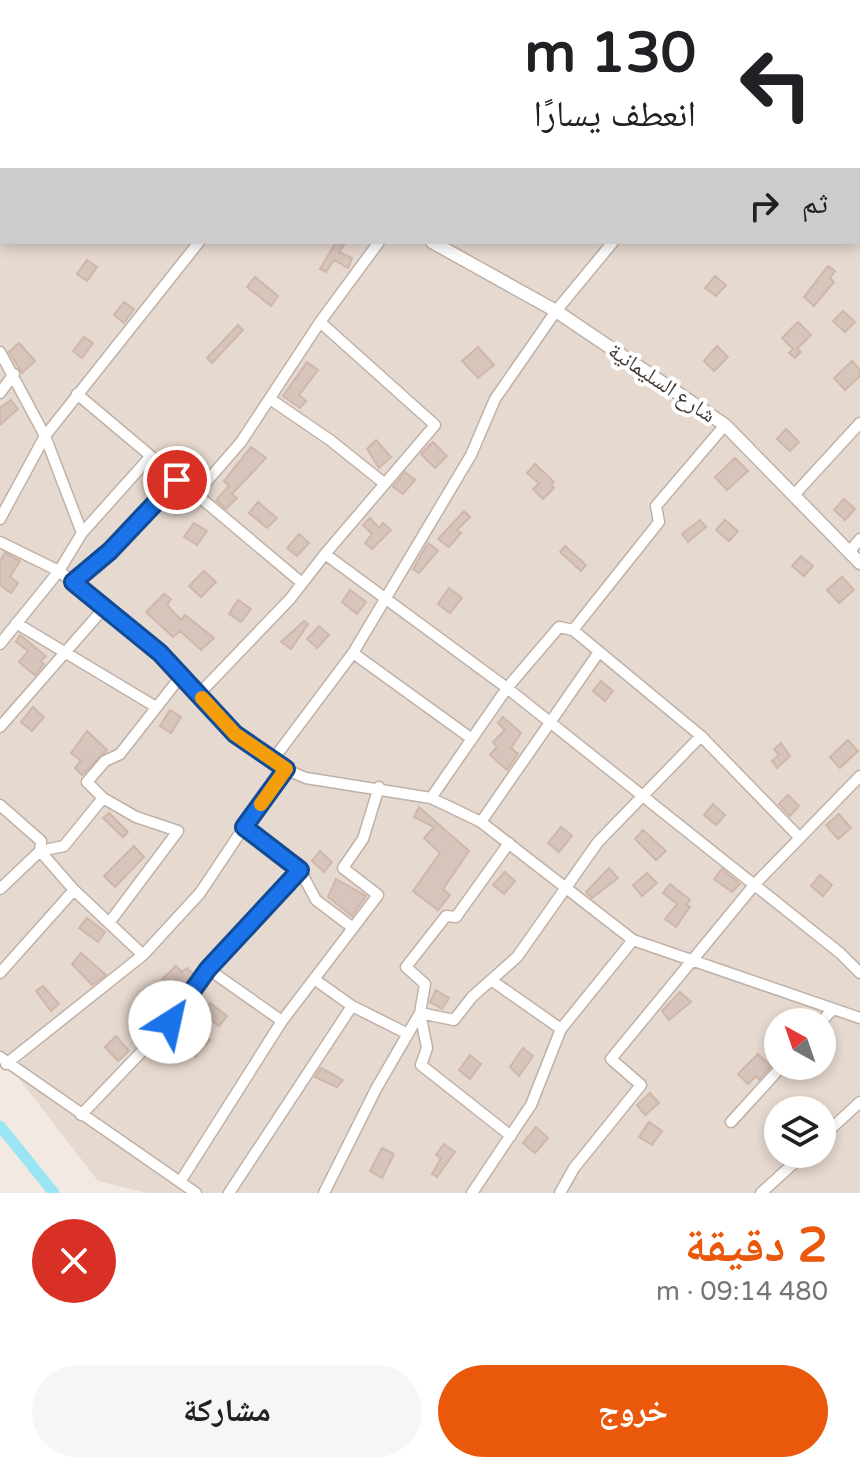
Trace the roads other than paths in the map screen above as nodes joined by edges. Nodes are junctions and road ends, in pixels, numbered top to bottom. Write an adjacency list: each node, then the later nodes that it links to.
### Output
1 (197, 244): 10 (street)
2 (378, 244): 6 (street)
3 (436, 244): 5 (street, شارع السليمانية)
4 (611, 244): 5 (street)
5 (556, 311): 13 (street, شارع السليمانية); 30 (street)
6 (320, 322): 11 (street); 17 (street)
7 (0, 352): 8 (street)
8 (14, 374): 9 (street); 14 (street)
9 (0, 393)
10 (77, 394): 14 (street); 15 (street)
11 (270, 399): 17 (street); 18 (street)
12 (860, 423): 19 (street)
13 (725, 425): 19 (street, شارع السليمانية); 33 (street)
14 (45, 436): 20 (street); 21 (street)
15 (150, 457): 16 (street); 21 (street)
16 (177, 480): 18 (street); 28 (street)
17 (385, 484): 25 (street)
18 (195, 495): 29 (street)
19 (794, 495): 24 (street, شارع السليمانية)
20 (0, 519)
21 (82, 533): 27 (street)
22 (860, 539): 24 (street)
23 (0, 542): 27 (street)
24 (849, 552): 26 (street, شارع السليمانية)
25 (325, 554): 29 (street); 30 (street)
26 (860, 563)
27 (59, 571): 28 (street); 32 (street)
28 (73, 582): 31 (street)
29 (302, 583): 40 (street)
30 (386, 598): 36 (street); 39 (street)
31 (104, 608): 37 (street); 38 (street)
32 (16, 623): 34 (street); 37 (street)
33 (573, 630): 35 (street); 39 (street)
34 (0, 644)
35 (599, 652): 42 (street); 44 (street)
36 (353, 653): 45 (street); 46 (street)
37 (65, 654): 41 (street); 43 (street)
38 (181, 676): 40 (street); 41 (street)
39 (507, 688): 42 (street); 45 (street)
40 (198, 695): 46 (street)
41 (156, 707): 51 (street)
42 (552, 723): 50 (street); 54 (street)
43 (0, 727)
44 (701, 736): 50 (street); 56 (street)
45 (472, 739): 52 (street)
46 (272, 761): 47 (street)
47 (286, 769): 49 (street); 55 (street)
48 (860, 776): 56 (street)
49 (379, 787): 52 (street); 65 (street)
50 (644, 796): 60 (street); 61 (street)
51 (103, 798): 58 (street); 64 (street)
52 (431, 798): 54 (street)
53 (0, 805): 58 (street)
54 (481, 822): 57 (street)
55 (244, 827): 59 (street); 67 (street)
56 (800, 838): 60 (street)
57 (509, 843): 61 (street); 77 (street)
58 (40, 851): 62 (street); 63 (street)
59 (300, 870): 65 (street); 69 (street)
60 (755, 884): 68 (street); 71 (street)
61 (566, 887): 66 (street); 73 (street)
62 (0, 889)
63 (74, 890): 64 (street); 70 (street)
64 (109, 923): 67 (street)
65 (353, 928): 72 (street)
66 (633, 940): 68 (street); 80 (street)
67 (143, 955): 82 (street)
68 (690, 960): 75 (street); 95 (street)
69 (208, 969): 79 (street); 85 (street)
70 (0, 973)
71 (860, 973)
72 (314, 979): 74 (street); 79 (street)
73 (491, 980): 77 (street); 80 (street)
74 (352, 1006): 81 (street); 92 (street)
75 (830, 1008)
76 (836, 1010): 78 (street)
77 (420, 1013): 81 (street); 88 (street)
78 (860, 1018)
79 (282, 1021): 90 (street)
80 (561, 1029): 88 (street)
81 (408, 1034): 93 (street)
82 (3, 1060): 85 (street)
83 (769, 1080): 86 (street)
84 (860, 1102): 87 (street)
85 (81, 1115): 90 (street)
86 (731, 1122)
87 (836, 1124)
88 (511, 1136): 94 (street)
89 (789, 1168): 96 (street)
90 (180, 1182): 91 (street)
91 (196, 1193)
92 (229, 1193)
93 (324, 1193)
94 (472, 1193)
95 (560, 1193)
96 (761, 1193)

